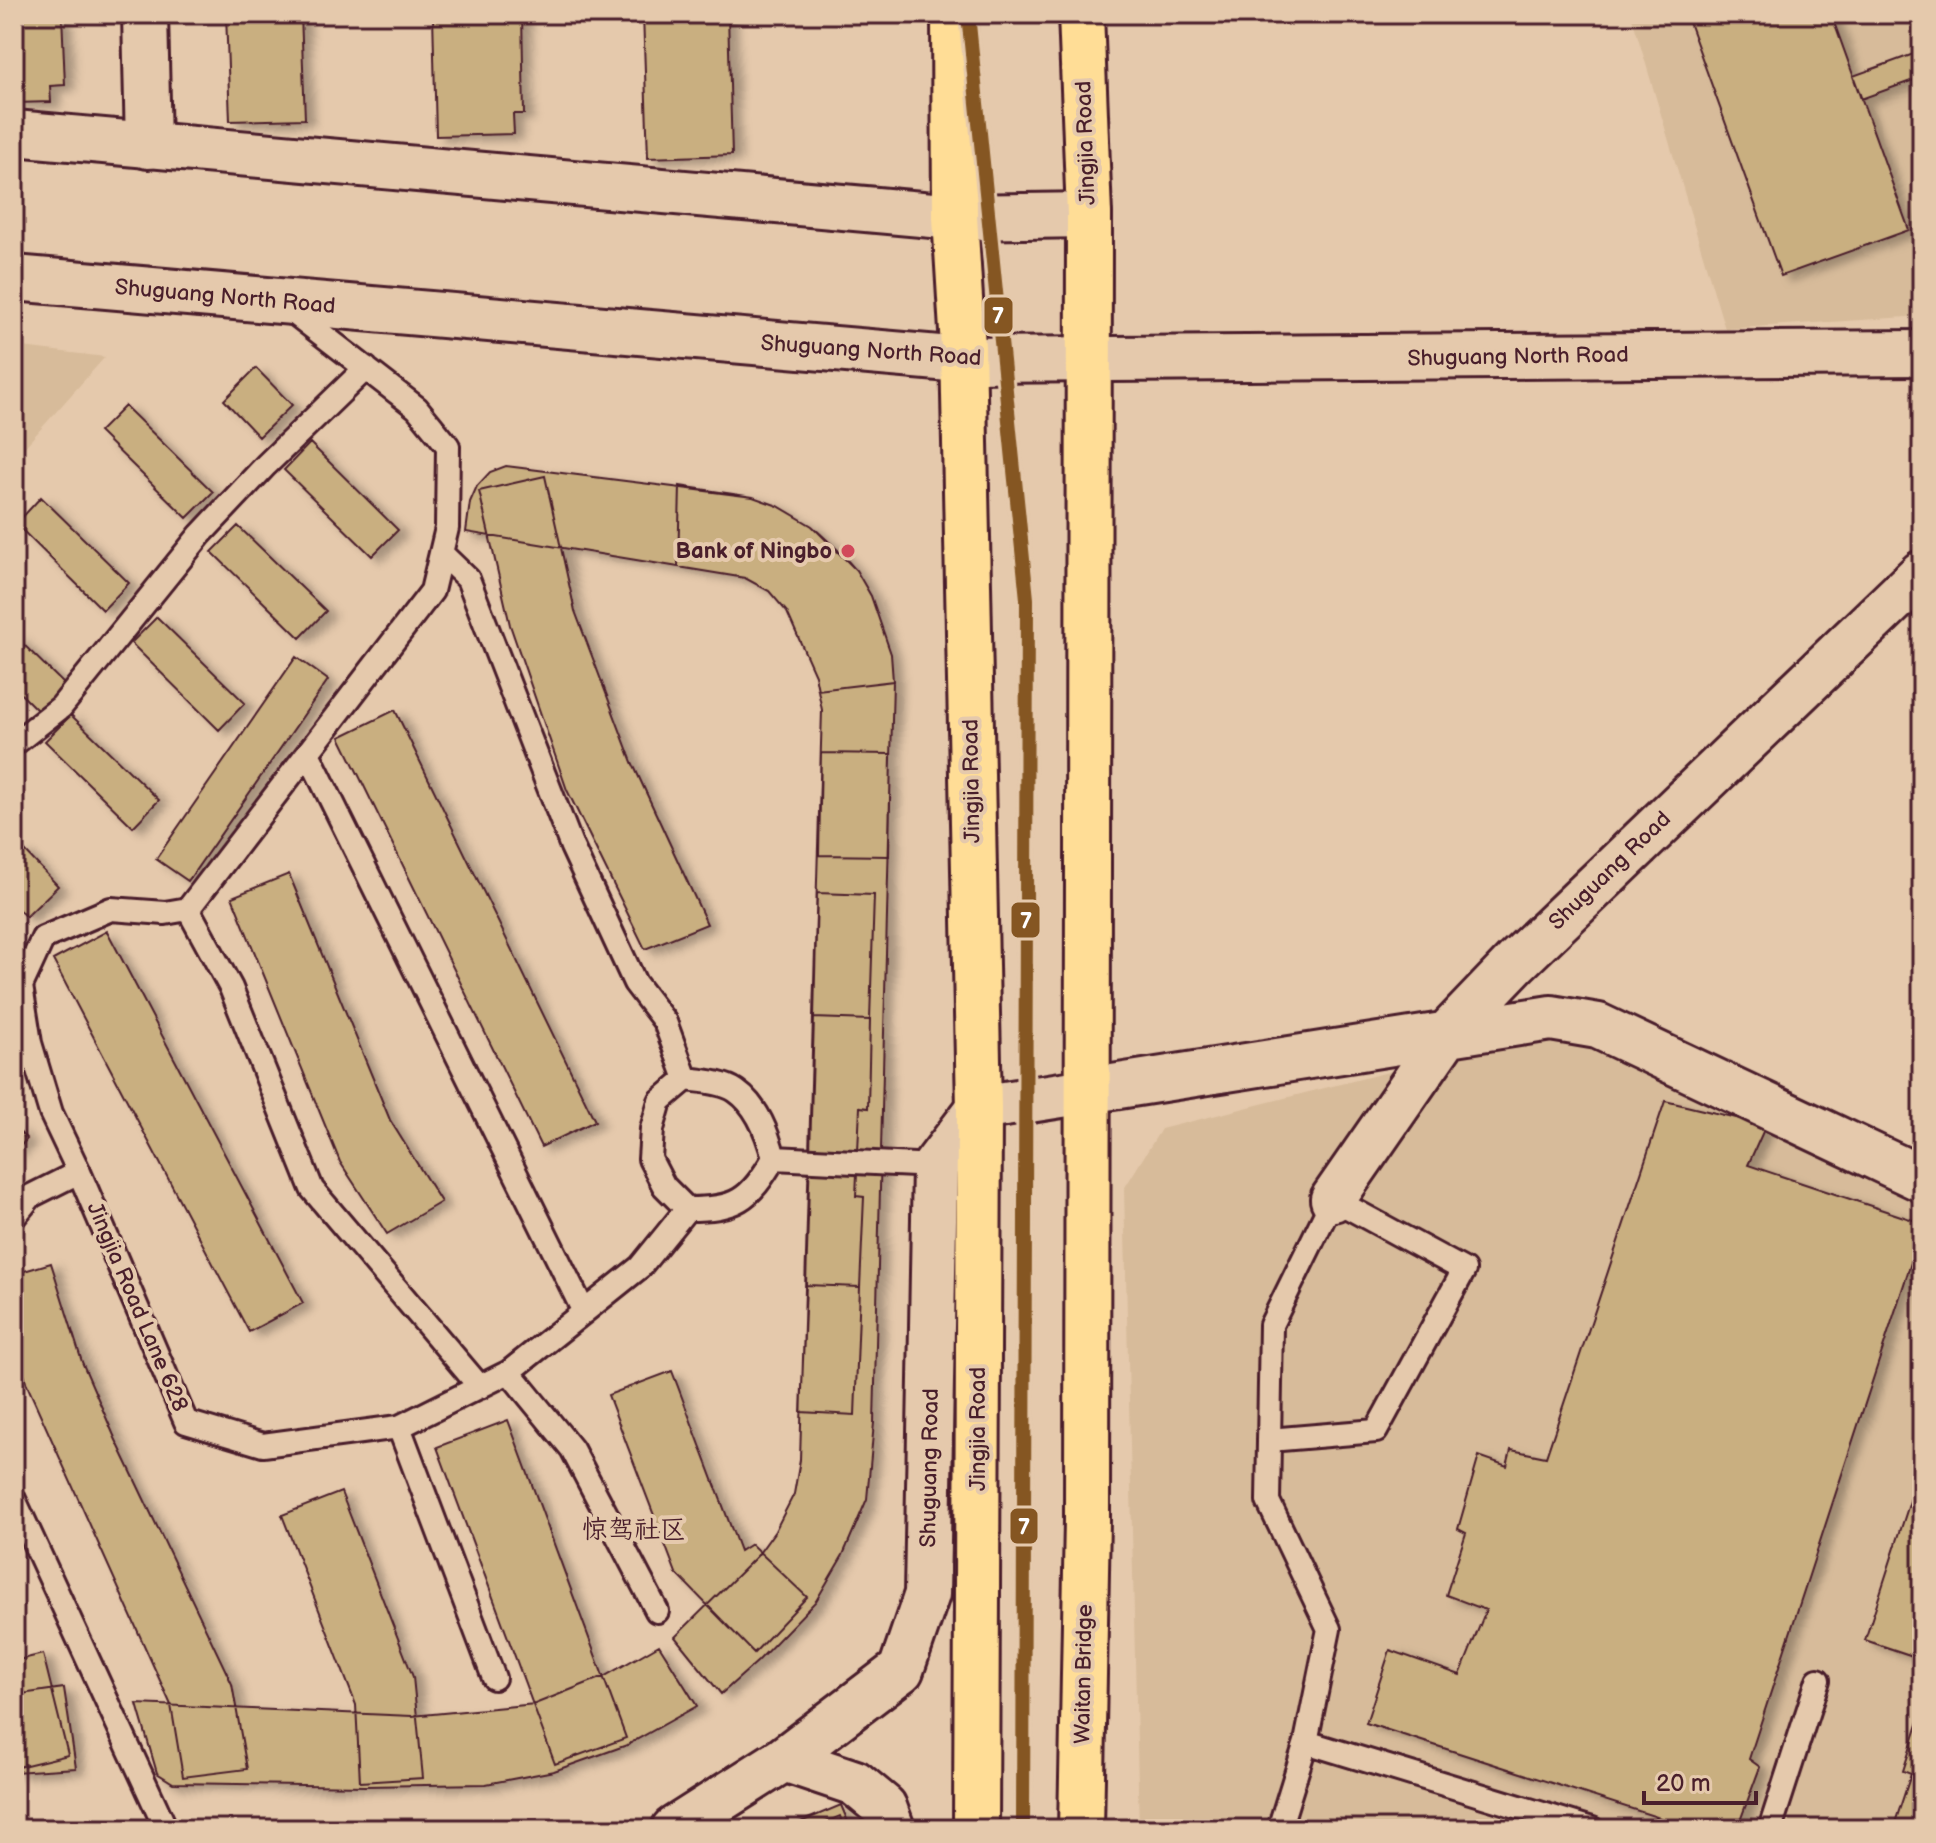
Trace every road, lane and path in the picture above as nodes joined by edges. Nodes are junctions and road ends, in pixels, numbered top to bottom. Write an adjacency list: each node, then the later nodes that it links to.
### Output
1 (145, 14): 5 (street)
2 (954, 14): 7 (main road, Jingjia Road)
3 (1081, 14): 6 (main road, Jingjia Road)
4 (14, 133): 5 (street)
5 (148, 146): 7 (street)
6 (1089, 215): 7 (street); 12 (main road, Jingjia Road)
7 (955, 217): 11 (main road, Jingjia Road)
8 (14, 278): 9 (street, Shuguang North Road)
9 (280, 301): 11 (street, Shuguang North Road); 13 (lane)
10 (1922, 353): 12 (street, Shuguang North Road)
11 (962, 360): 12 (street, Shuguang North Road); 22 (main road, Jingjia Road)
12 (1089, 361): 21 (main road, Jingjia Road)
13 (366, 368): 14 (lane); 16 (lane)
14 (441, 553): 17 (lane); 20 (lane)
15 (1922, 573): 19 (street, Shuguang Road)
16 (14, 744)
17 (308, 753): 18 (lane); 30 (lane)
18 (188, 909): 25 (lane); 32 (lane)
19 (1448, 1033): 21 (street); 26 (street); 27 (street, Shuguang Road)
20 (686, 1079): 23 (lane); 28 (lane)
21 (1088, 1091): 22 (street); 36 (main road, Jingjia Road)
22 (979, 1108): 24 (street); 45 (main road, Jingjia Road)
23 (774, 1158): 24 (lane); 28 (lane)
24 (935, 1166): 41 (street, Shuguang Road)
25 (79, 1172): 29 (lane); 33 (lane, Jingjia Road Lane 628)
26 (1922, 1179)
27 (1333, 1199): 34 (lane); 34 (lane)
28 (687, 1209): 30 (lane, Jingjia Road Lane 628)
29 (14, 1217)
30 (584, 1312): 31 (lane, Jingjia Road Lane 628)
31 (509, 1372): 32 (lane, Jingjia Road Lane 628); 37 (lane)
32 (480, 1387): 33 (lane, Jingjia Road Lane 628)
33 (399, 1427): 38 (lane)
34 (1269, 1440): 40 (lane)
35 (14, 1499): 42 (lane)
36 (1087, 1520): 46 (main road, Waitan Bridge)
37 (657, 1611)
38 (494, 1678)
39 (1818, 1680): 49 (lane)
40 (1306, 1742): 47 (lane); 48 (lane)
41 (784, 1759): 43 (street, Shuguang Road); 44 (street)
42 (166, 1829)
43 (674, 1829)
44 (892, 1829)
45 (976, 1829)
46 (1081, 1829)
47 (1279, 1829)
48 (1592, 1829)
49 (1770, 1829)

